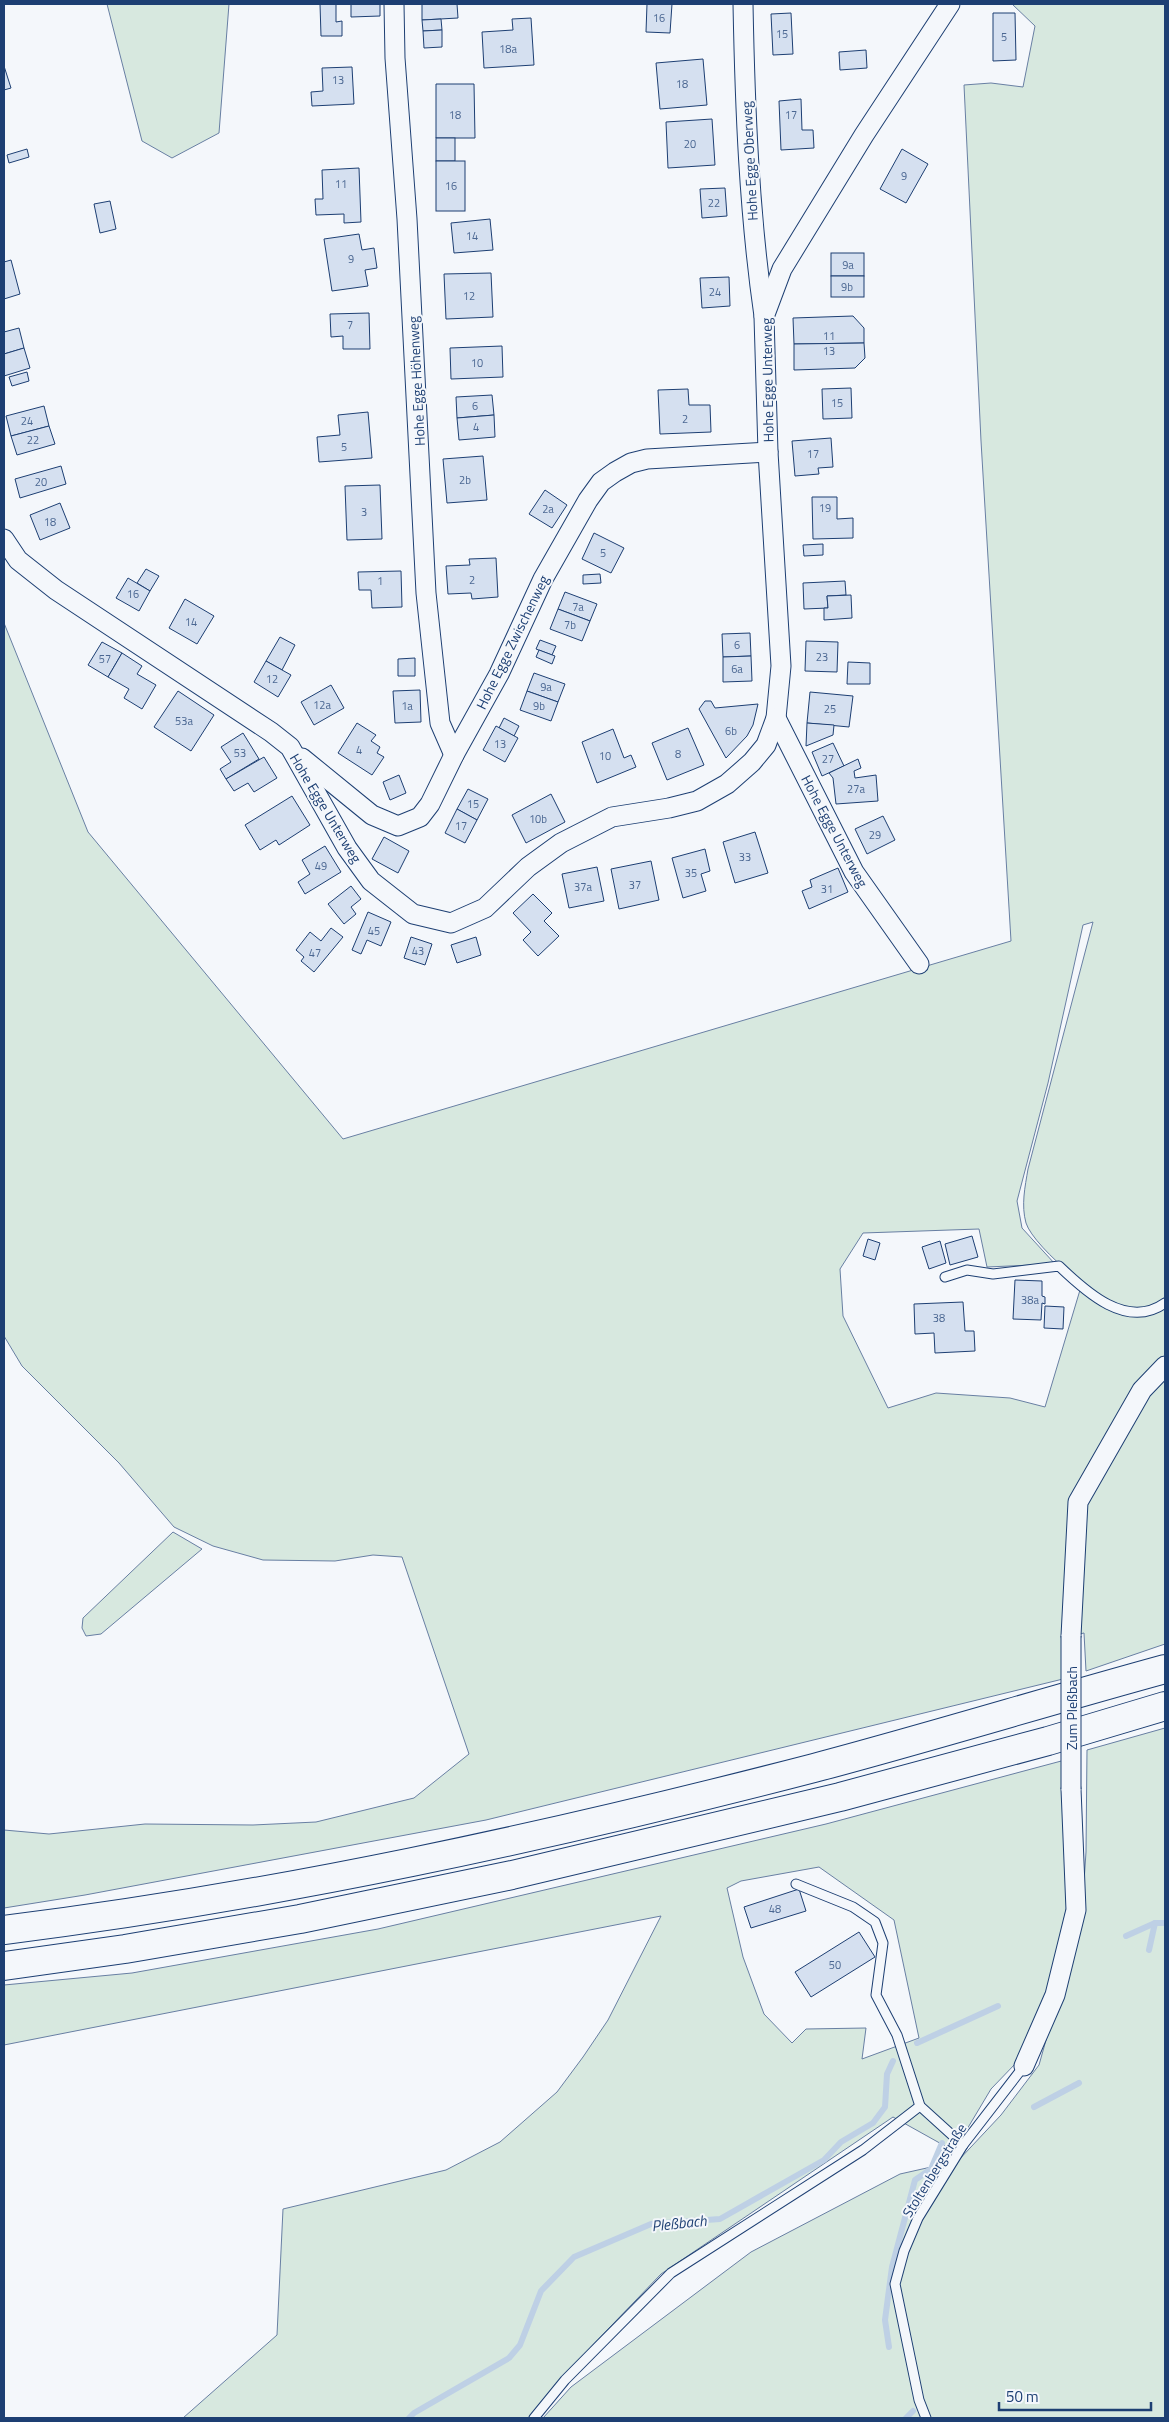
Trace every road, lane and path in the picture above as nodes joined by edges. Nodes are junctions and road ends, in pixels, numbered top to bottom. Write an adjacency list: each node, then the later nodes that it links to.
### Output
1 (394, 4): 9 (street, Hohe Egge Höhenweg)
2 (742, 4): 4 (street, Hohe Egge Oberweg)
3 (950, 4): 4 (street, Hohe Egge Unterweg)
4 (764, 317): 5 (street, Hohe Egge Unterweg)
5 (768, 452): 7 (street, Hohe Egge Unterweg); 9 (street, Hohe Egge Zwischenweg)
6 (4, 539): 8 (street, Hohe Egge Unterweg)
7 (776, 718): 8 (street, Hohe Egge Unterweg); 10 (street, Hohe Egge Unterweg)
8 (290, 747): 9 (street, Hohe Egge Zwischenweg)
9 (454, 755)
10 (919, 964)
11 (945, 1277): 12 (lane)
12 (1165, 1303)
13 (1165, 1366): 19 (street, Zum Pleßbach, bridge)
14 (1165, 1669): 17 (highway)
15 (1165, 1706): 18 (highway)
16 (796, 1884): 20 (lane)
17 (4, 1930)
18 (4, 1966)
19 (1024, 2066): 21 (lane, Stoltenbergstraße)
20 (920, 2106): 21 (lane); 22 (lane)
21 (963, 2145): 23 (lane, Stoltenbergstraße)
22 (534, 2418)
23 (926, 2418)

